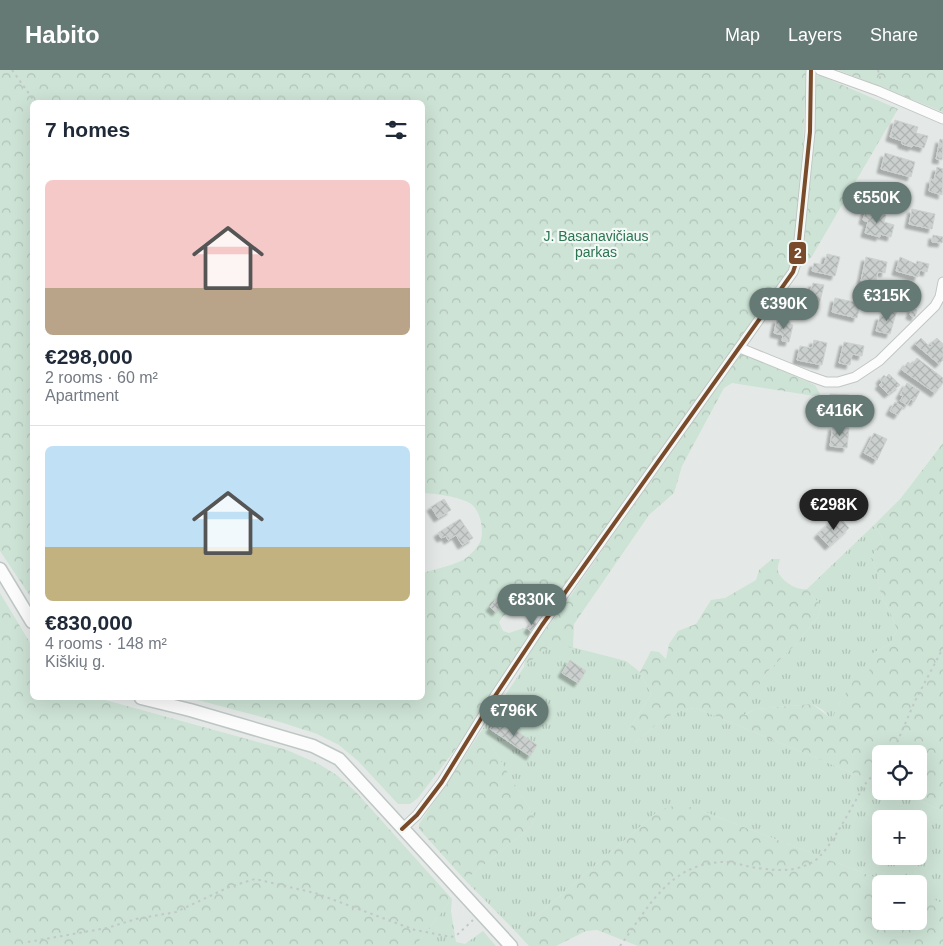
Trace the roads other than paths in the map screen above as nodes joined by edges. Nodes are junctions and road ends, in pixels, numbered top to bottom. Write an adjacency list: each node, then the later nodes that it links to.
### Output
1 (811, 70): 5 (street)
2 (820, 70): 3 (street)
3 (943, 119)
4 (943, 282): 5 (street)
5 (740, 348): 9 (street)
6 (0, 569): 7 (main road)
7 (30, 619)
8 (149, 700): 9 (main road)
9 (402, 829): 10 (main road)
10 (511, 946)

